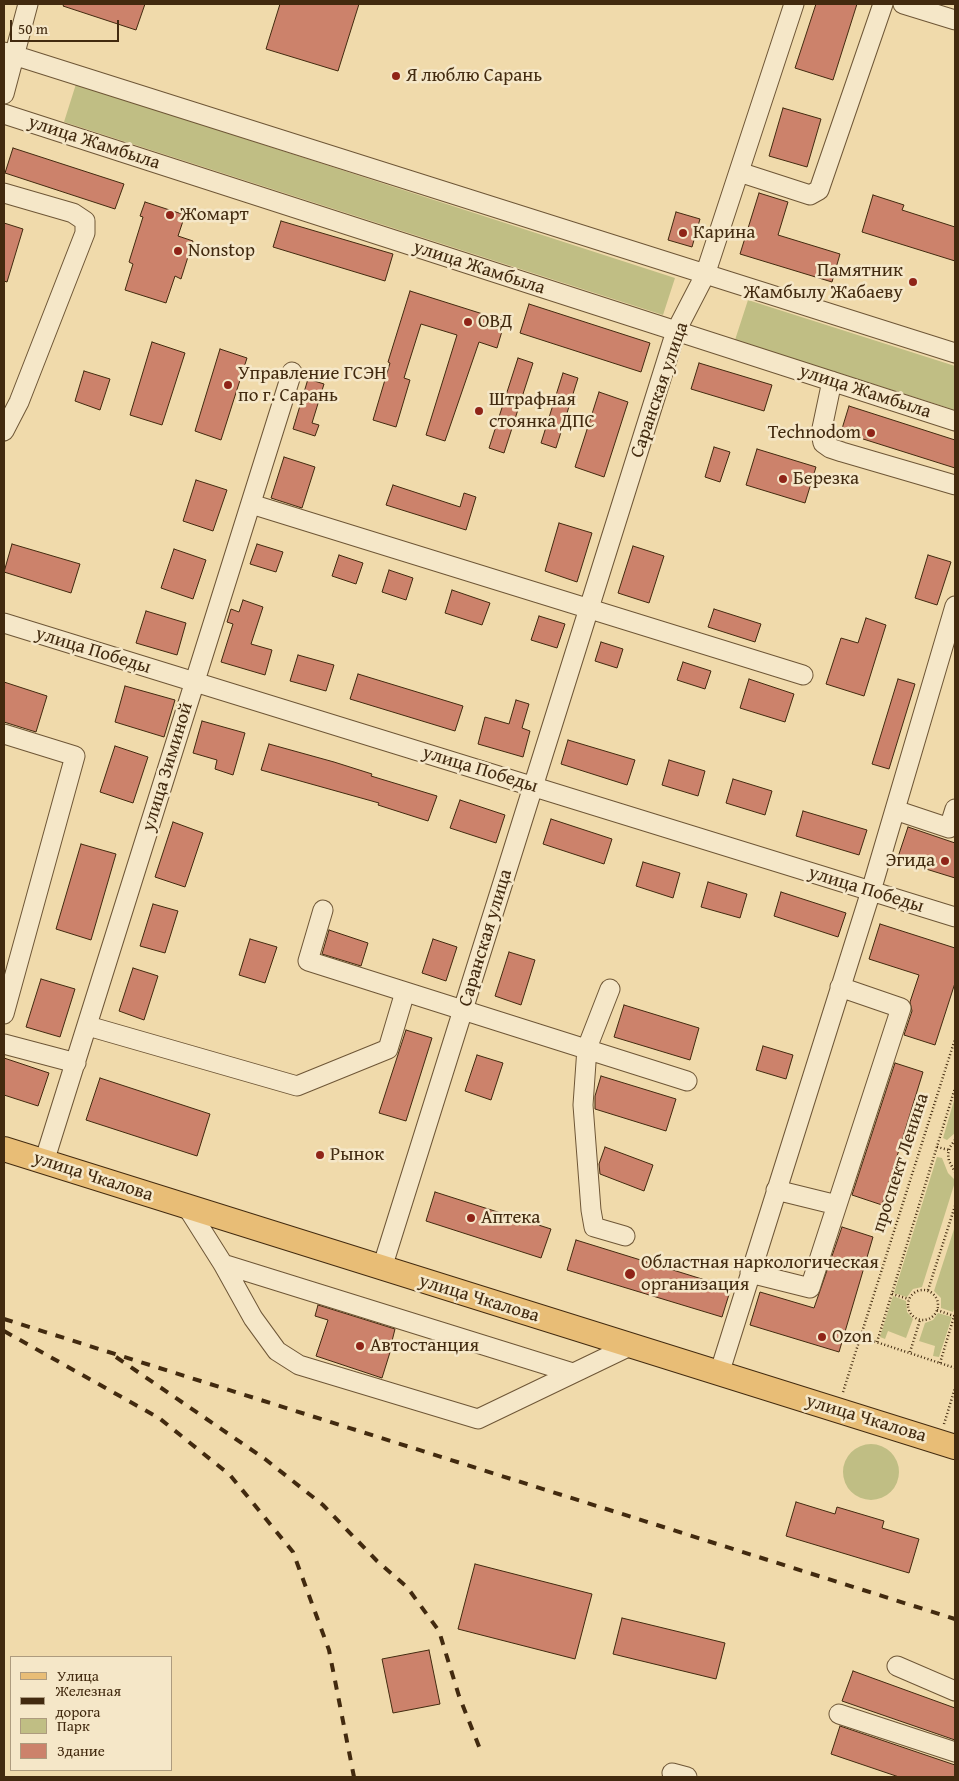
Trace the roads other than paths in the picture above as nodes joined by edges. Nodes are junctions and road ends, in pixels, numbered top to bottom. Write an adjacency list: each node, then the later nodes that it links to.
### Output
1 (28, 4): 6 (street)
2 (794, 4): 9 (street, Саранская улица)
3 (882, 4): 9 (street)
4 (903, 4): 5 (street)
5 (955, 20)
6 (9, 54): 7 (street); 11 (street)
7 (4, 94)
8 (4, 114): 12 (street, улица Жамбыла)
9 (739, 172): 11 (street, Саранская улица)
10 (4, 193): 17 (street)
11 (705, 274): 12 (street, Саранская улица); 13 (street)
12 (676, 331): 15 (street, улица Жамбыла); 21 (street, Саранская улица)
13 (955, 353)
14 (292, 372): 19 (street, улица Зиминой)
15 (832, 382): 16 (street, улица Жамбыла); 18 (street)
16 (955, 421)
17 (4, 431)
18 (955, 485)
19 (250, 504): 21 (street); 24 (street, улица Зиминой)
20 (955, 606): 28 (street)
21 (590, 608): 23 (street); 26 (street, Саранская улица)
22 (4, 623): 24 (street, улица Победы)
23 (804, 675)
24 (195, 682): 26 (street, улица Победы); 37 (street, улица Зиминой)
25 (4, 734): 36 (street)
26 (534, 787): 29 (street, улица Победы); 35 (street, Саранская улица)
27 (955, 809): 28 (street)
28 (895, 810): 29 (street)
29 (870, 891): 31 (street, улица Победы); 32 (street)
30 (323, 910): 34 (street)
31 (955, 917)
32 (840, 987): 44 (street); 45 (street)
33 (610, 989): 39 (street)
34 (405, 992): 35 (street); 37 (street)
35 (463, 1010): 39 (street); 49 (street, Саранская улица)
36 (4, 1014)
37 (88, 1026): 40 (street, улица Зиминой)
38 (4, 1044): 40 (street)
39 (587, 1048): 41 (street); 47 (street)
40 (76, 1063): 43 (street, улица Зиминой)
41 (687, 1081)
42 (4, 1149): 43 (main road, улица Чкалова)
43 (44, 1162): 46 (main road, улица Чкалова)
44 (776, 1190): 45 (street); 50 (street)
45 (837, 1205): 50 (street)
46 (187, 1207): 48 (street); 49 (main road, улица Чкалова)
47 (625, 1236)
48 (223, 1264): 52 (street); 52 (street)
49 (382, 1268): 51 (main road, улица Чкалова)
50 (750, 1274): 53 (street)
51 (630, 1346): 52 (street); 53 (main road, улица Чкалова)
52 (574, 1373)
53 (719, 1374): 54 (main road, улица Чкалова)
54 (947, 1445)
55 (897, 1666): 56 (street)
56 (955, 1691)
57 (839, 1714): 58 (street)
58 (955, 1752)

